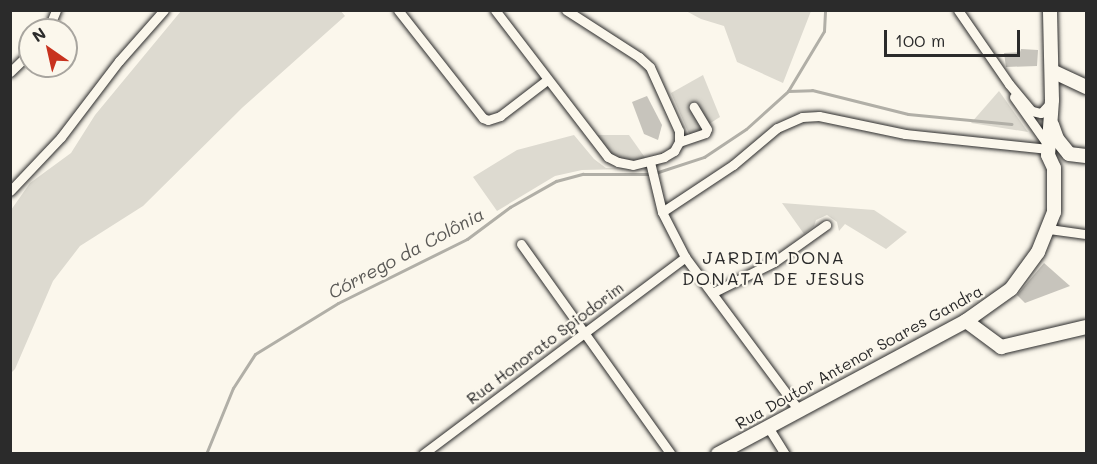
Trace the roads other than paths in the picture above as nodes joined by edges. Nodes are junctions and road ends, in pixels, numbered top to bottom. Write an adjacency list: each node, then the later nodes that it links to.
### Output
1 (164, 10): 20 (street)
2 (398, 10): 8 (street)
3 (495, 10): 8 (street)
4 (566, 10): 14 (street)
5 (958, 10): 9 (street)
6 (1050, 10): 7 (main road, Rua Doutor Antenor Soares Gandra)
7 (1052, 71): 10 (main road); 11 (main road, Rua Doutor Antenor Soares Gandra)
8 (547, 80): 18 (street)
9 (1010, 84): 11 (street); 15 (street)
10 (1086, 87)
11 (1052, 100): 13 (main road, Rua Doutor Antenor Soares Gandra)
12 (694, 107): 14 (street)
13 (1052, 124): 15 (main road, Rua Doutor Antenor Soares Gandra); 16 (main road)
14 (680, 142): 18 (street)
15 (1048, 147): 19 (main road, Rua Doutor Antenor Soares Gandra); 21 (street)
16 (1068, 154): 17 (main road); 19 (main road)
17 (1086, 156)
18 (650, 165): 21 (street)
19 (1054, 168): 23 (main road, Rua Doutor Antenor Soares Gandra)
20 (11, 188)
21 (662, 212): 26 (street)
22 (826, 225): 27 (street)
23 (1049, 229): 24 (street); 28 (main road, Rua Doutor Antenor Soares Gandra)
24 (1086, 234)
25 (521, 244): 30 (street)
26 (685, 257): 27 (street); 30 (street, Rua Honorato Spiodorim)
27 (712, 293): 31 (street)
28 (966, 321): 29 (main road); 31 (main road, Rua Doutor Antenor Soares Gandra)
29 (1086, 327)
30 (584, 332): 33 (street, Rua Honorato Spiodorim); 34 (street)
31 (798, 409): 32 (main road, Rua Doutor Antenor Soares Gandra)
32 (768, 426): 35 (main road, Rua Doutor Antenor Soares Gandra); 36 (street)
33 (423, 453)
34 (671, 453)
35 (718, 453)
36 (785, 453)

